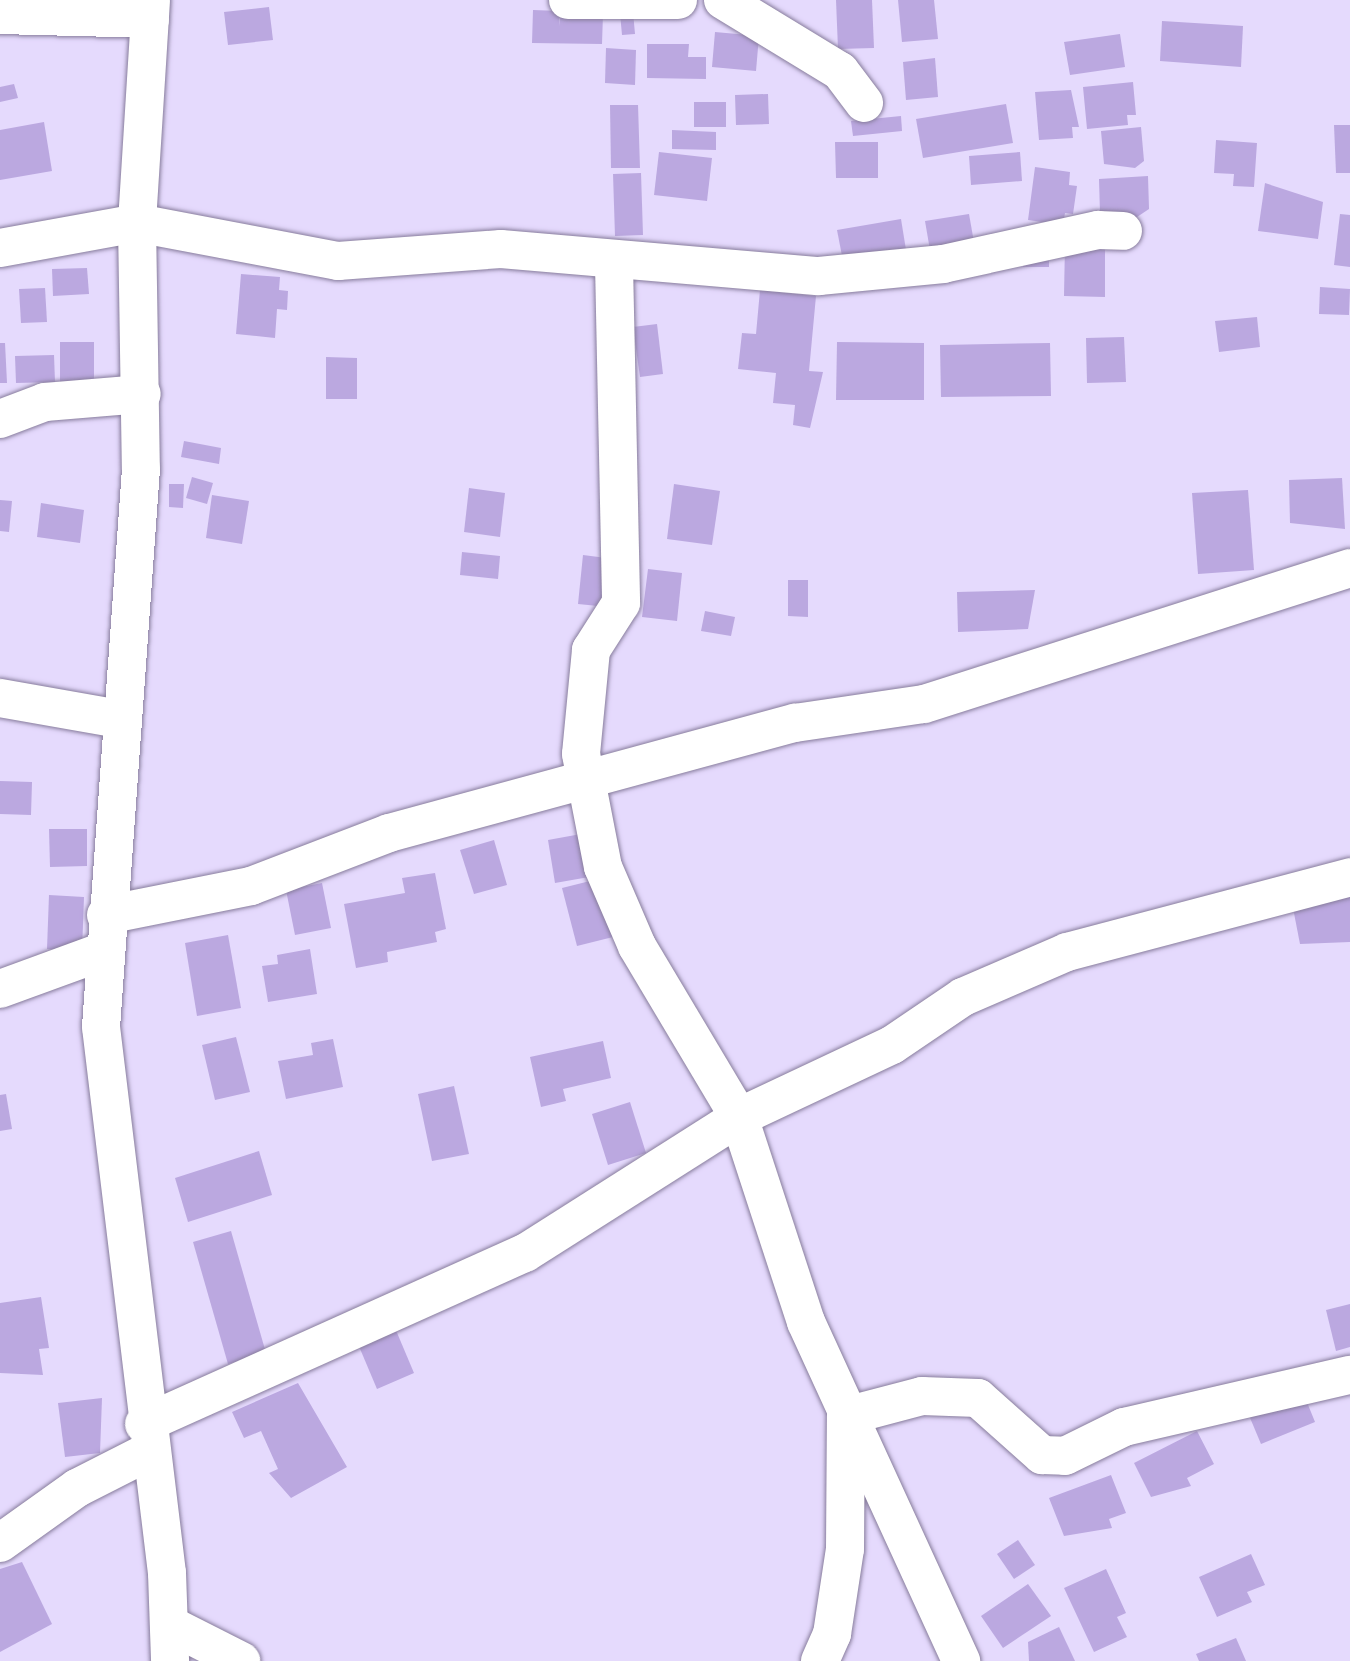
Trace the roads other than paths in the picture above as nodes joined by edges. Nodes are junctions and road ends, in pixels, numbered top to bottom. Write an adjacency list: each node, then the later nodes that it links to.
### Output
1 (570, 0): 2 (street)
2 (678, 0)
3 (723, 0): 6 (street)
4 (150, 9): 5 (street); 7 (street)
5 (0, 15)
6 (864, 103)
7 (137, 223): 9 (street); 10 (street); 11 (street)
8 (1123, 231): 10 (street)
9 (0, 248)
10 (614, 264): 16 (street)
11 (142, 394): 12 (street); 15 (street)
12 (0, 419)
13 (1350, 568): 16 (street)
14 (0, 698): 15 (street)
15 (119, 719): 18 (street)
16 (584, 783): 18 (street); 20 (street)
17 (1350, 877): 20 (street)
18 (105, 933): 19 (street); 23 (street)
19 (0, 989)
20 (739, 1117): 22 (street); 23 (street)
21 (1350, 1375): 22 (street)
22 (846, 1416): 27 (street); 28 (street)
23 (146, 1438): 24 (street); 25 (street)
24 (0, 1543)
25 (170, 1643): 26 (street)
26 (241, 1661)
27 (820, 1661)
28 (961, 1661)

